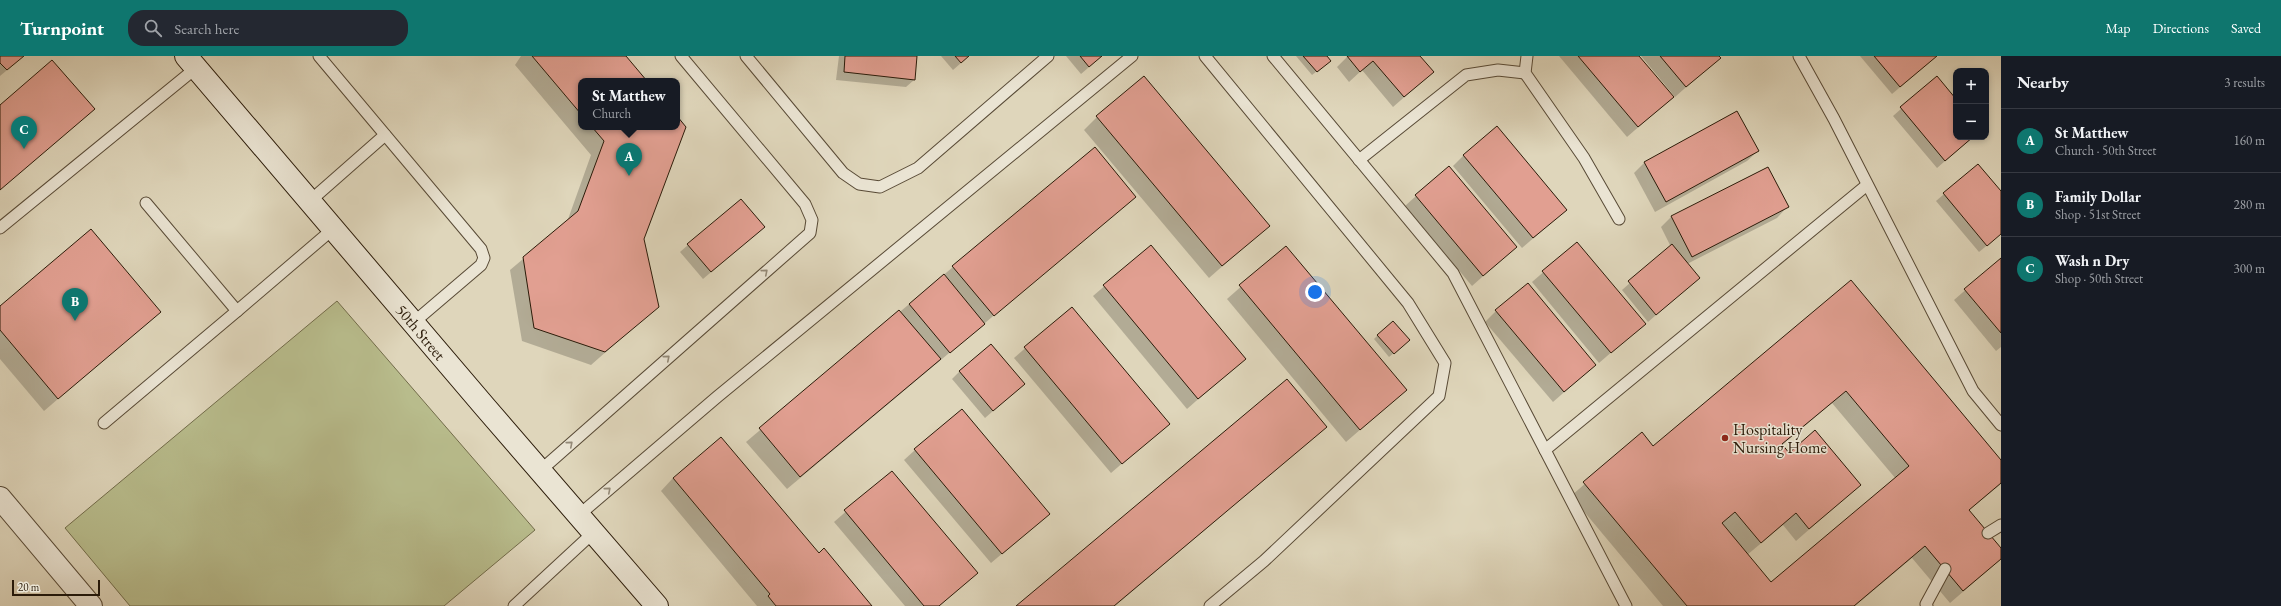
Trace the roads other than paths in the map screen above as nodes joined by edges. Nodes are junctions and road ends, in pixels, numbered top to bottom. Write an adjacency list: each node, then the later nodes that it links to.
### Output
1 (319, 56): 12 (lane)
2 (681, 56): 25 (lane, one-way to 2)
3 (746, 56): 4 (lane)
4 (1048, 56)
5 (1132, 56): 27 (lane, one-way to 5)
6 (1205, 56): 35 (lane)
7 (1273, 56): 13 (lane)
8 (1527, 56): 11 (lane)
9 (1799, 56): 14 (lane)
10 (191, 62): 15 (main road, 50th Street); 18 (lane)
11 (1525, 72): 13 (lane); 17 (lane)
12 (385, 135): 15 (lane); 21 (lane)
13 (1359, 160): 24 (lane)
14 (1867, 185): 23 (lane); 24 (lane)
15 (310, 201): 19 (main road, 50th Street)
16 (146, 203): 20 (lane)
17 (1620, 219)
18 (0, 228)
19 (334, 229): 20 (lane); 21 (main road, 50th Street)
20 (237, 311): 22 (lane)
21 (413, 323): 25 (main road, 50th Street)
22 (104, 423)
23 (2001, 425)
24 (1545, 450): 36 (lane)
25 (541, 470): 27 (main road, 50th Street)
26 (0, 498): 32 (main road)
27 (579, 515): 29 (main road, 50th Street)
28 (2001, 525): 30 (lane)
29 (594, 532): 33 (lane); 34 (main road, 50th Street)
30 (1988, 533)
31 (1945, 570): 37 (lane)
32 (91, 606)
33 (514, 606)
34 (657, 606)
35 (1210, 606)
36 (1626, 606)
37 (1927, 606)

